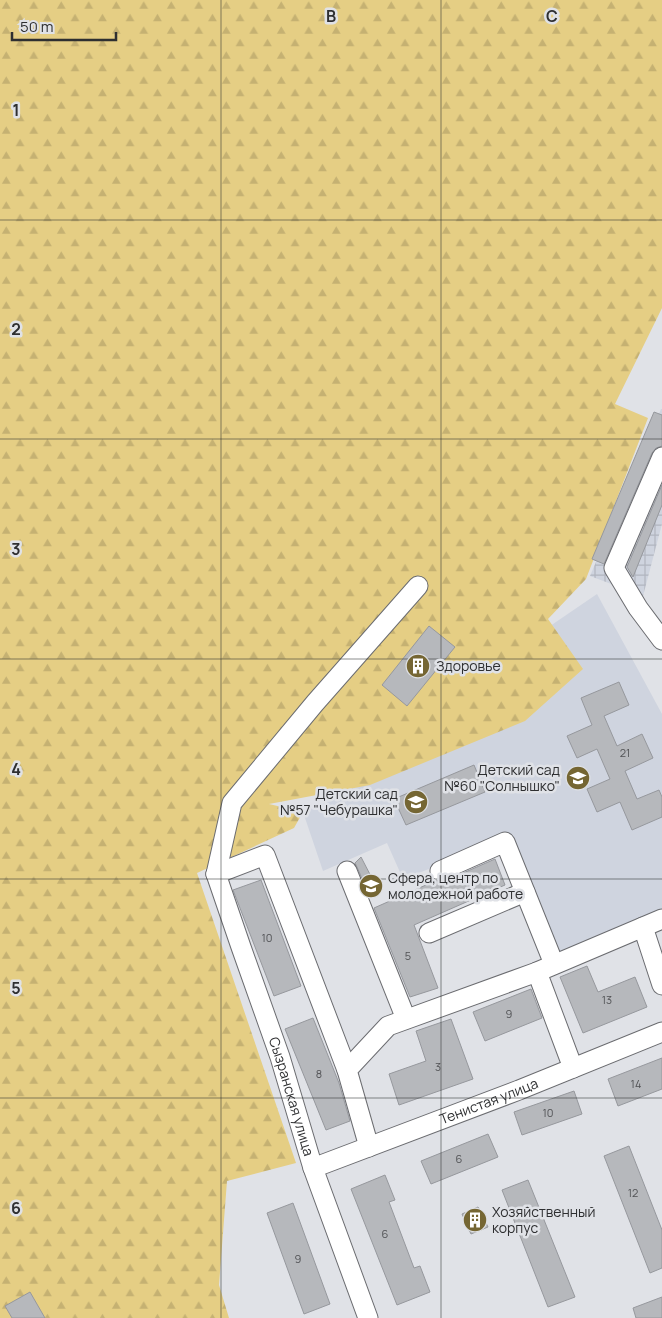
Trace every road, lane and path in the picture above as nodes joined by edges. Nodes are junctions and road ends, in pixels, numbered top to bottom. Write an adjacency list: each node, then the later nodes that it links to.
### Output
1 (662, 457): 3 (street)
2 (418, 586): 6 (street)
3 (662, 640)
4 (347, 871): 14 (street)
5 (440, 871): 7 (street)
6 (216, 874): 17 (street); 19 (street, Сызранская улица)
7 (525, 892): 10 (street); 11 (street)
8 (662, 919): 9 (street)
9 (643, 927): 11 (street); 13 (street)
10 (429, 933)
11 (554, 964): 12 (street)
12 (537, 972): 14 (street); 16 (street)
13 (662, 985)
14 (406, 1020): 17 (street)
15 (662, 1032): 16 (street, Тенистая улица)
16 (572, 1068): 18 (street, Тенистая улица)
17 (347, 1070): 18 (street)
18 (369, 1147): 19 (street, Тенистая улица)
19 (313, 1168): 20 (street, Сызранская улица)
20 (368, 1318)

